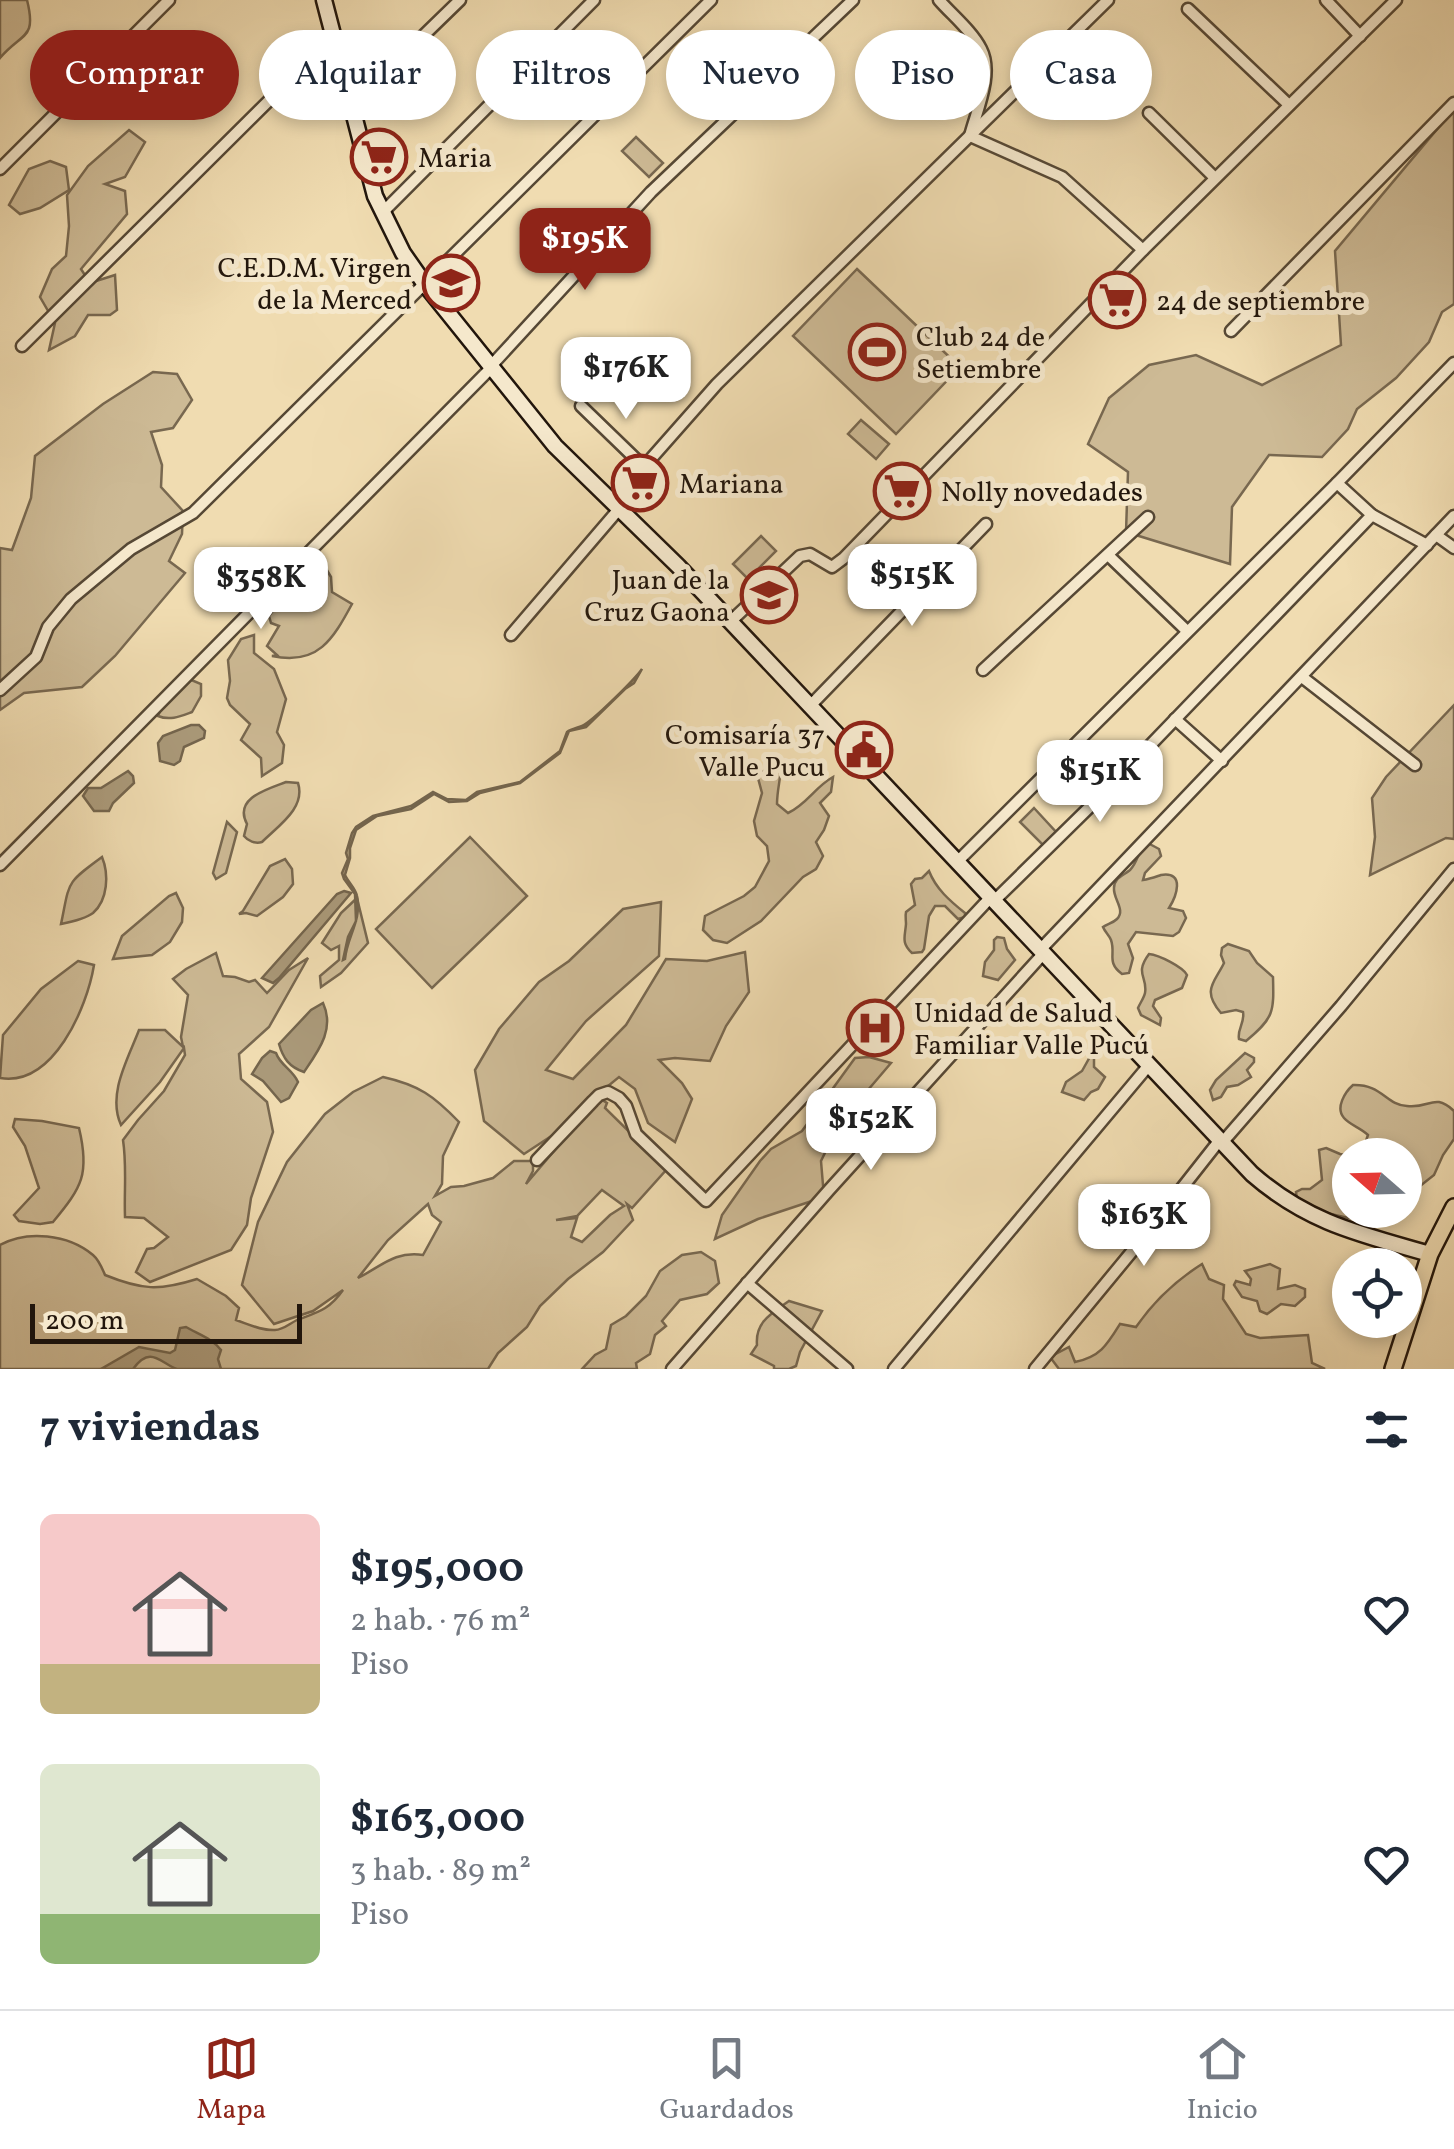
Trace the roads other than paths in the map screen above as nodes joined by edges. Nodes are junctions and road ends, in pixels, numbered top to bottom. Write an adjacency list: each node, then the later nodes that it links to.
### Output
1 (169, 0): 21 (street)
2 (324, 0): 12 (main road)
3 (460, 0): 13 (street)
4 (594, 0): 23 (street)
5 (711, 0): 25 (street)
6 (853, 0): 29 (street)
7 (939, 0): 20 (street)
8 (1108, 0): 20 (street)
9 (1326, 0): 14 (street)
10 (1396, 0): 14 (street)
11 (1188, 9): 16 (street)
12 (332, 30)
13 (429, 30)
14 (1360, 36): 16 (street)
15 (1454, 103): 26 (street)
16 (1289, 106): 22 (street)
17 (259, 112): 27 (street)
18 (1152, 117): 22 (street)
19 (355, 120): 23 (main road)
20 (970, 136): 24 (street); 31 (street)
21 (0, 169)
22 (1215, 178): 24 (street)
23 (382, 212): 25 (main road)
24 (1142, 250): 42 (street)
25 (424, 283): 29 (main road); 47 (street)
26 (1232, 331)
27 (22, 346)
28 (1454, 363): 32 (street)
29 (491, 368): 33 (main road); 53 (street)
30 (580, 406): 31 (street)
31 (644, 467): 33 (street)
32 (1337, 483): 34 (street); 43 (street)
33 (616, 506): 42 (main road); 44 (street)
34 (1372, 516): 39 (street); 49 (street)
35 (1454, 516): 38 (street)
36 (1148, 517): 41 (street)
37 (986, 524): 48 (street)
38 (1436, 534): 39 (street); 40 (street)
39 (1427, 545): 46 (street)
40 (1454, 548)
41 (1108, 555): 43 (street); 45 (street)
42 (730, 622): 48 (main road)
43 (1187, 632): 52 (street)
44 (512, 636)
45 (983, 670)
46 (1302, 677): 50 (street); 51 (street)
47 (0, 690)
48 (809, 707): 52 (main road)
49 (1174, 718): 50 (street); 55 (street)
50 (1222, 761): 56 (street)
51 (1415, 765)
52 (957, 862): 55 (main road)
53 (0, 865)
54 (1453, 871): 58 (street)
55 (992, 899): 56 (main road); 59 (street)
56 (1042, 952): 57 (main road); 62 (street)
57 (1148, 1065): 58 (main road); 65 (street)
58 (1220, 1143): 61 (main road); 66 (street)
59 (537, 1160)
60 (1453, 1210): 61 (main road)
61 (1430, 1254): 67 (main road)
62 (748, 1284): 63 (street); 64 (street)
63 (672, 1369)
64 (847, 1369)
65 (894, 1369)
66 (1034, 1369)
67 (1393, 1369)

